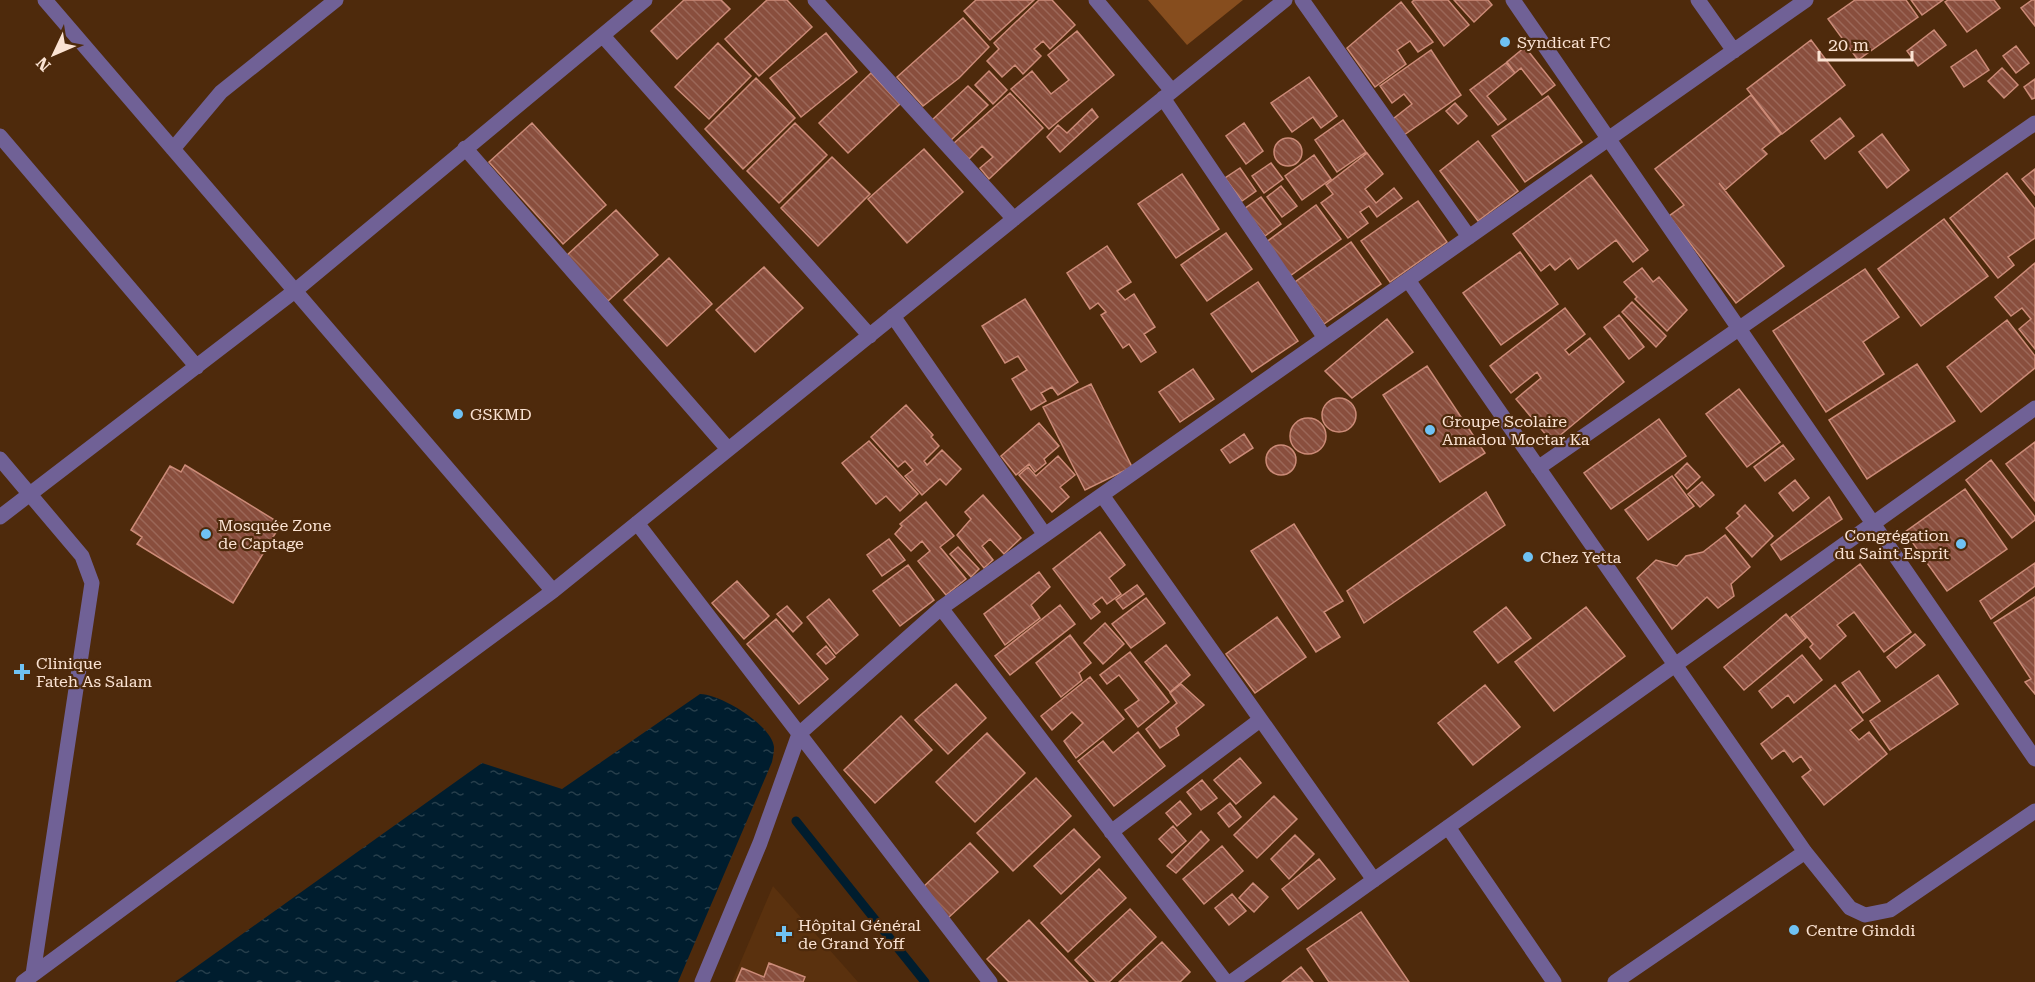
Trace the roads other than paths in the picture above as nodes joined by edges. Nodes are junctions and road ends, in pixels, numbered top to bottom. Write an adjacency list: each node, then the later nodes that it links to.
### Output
1 (45, 0): 18 (street)
2 (336, 0): 18 (street)
3 (645, 0): 11 (street)
4 (815, 0): 19 (street)
5 (1096, 0): 13 (street)
6 (1285, 0): 13 (street)
7 (1302, 0): 20 (street)
8 (1513, 0): 16 (street)
9 (1698, 0): 12 (street)
10 (1806, 0): 12 (street)
11 (603, 36): 17 (street); 25 (street)
12 (1734, 51): 16 (street)
13 (1168, 95): 19 (street); 26 (street)
14 (2035, 123): 24 (street)
15 (0, 136): 27 (street)
16 (1608, 139): 20 (street); 24 (street)
17 (465, 147): 22 (street); 29 (street)
18 (173, 148): 22 (street)
19 (1014, 219): 23 (street)
20 (1469, 237): 21 (street)
21 (1408, 280): 26 (street); 31 (street)
22 (296, 290): 27 (street); 38 (street)
23 (893, 316): 25 (street); 37 (street)
24 (1739, 329): 31 (street); 36 (street)
25 (870, 336): 29 (street)
26 (1325, 338): 33 (street)
27 (197, 367): 32 (street)
28 (2035, 408): 36 (street)
29 (728, 449): 35 (street)
30 (0, 459): 32 (street)
31 (1538, 468): 40 (street)
32 (28, 493): 34 (street); 49 (street)
33 (1102, 495): 37 (street); 41 (street)
34 (0, 516)
35 (637, 523): 38 (street); 42 (street)
36 (1873, 524): 40 (street); 43 (street)
37 (1045, 536): 39 (street)
38 (553, 591): 49 (street)
39 (941, 608): 42 (street); 46 (street)
40 (1675, 665): 45 (street); 47 (street)
41 (1260, 720): 46 (street); 48 (street)
42 (799, 734): 50 (street); 51 (street)
43 (2035, 759)
44 (2035, 811): 47 (street)
45 (1448, 827): 48 (street); 54 (street)
46 (1111, 832): 52 (street)
47 (1805, 852): 55 (street)
48 (1374, 880): 53 (street)
49 (28, 978)
50 (702, 982)
51 (990, 982)
52 (1226, 982)
53 (1231, 982)
54 (1554, 982)
55 (1615, 982)

